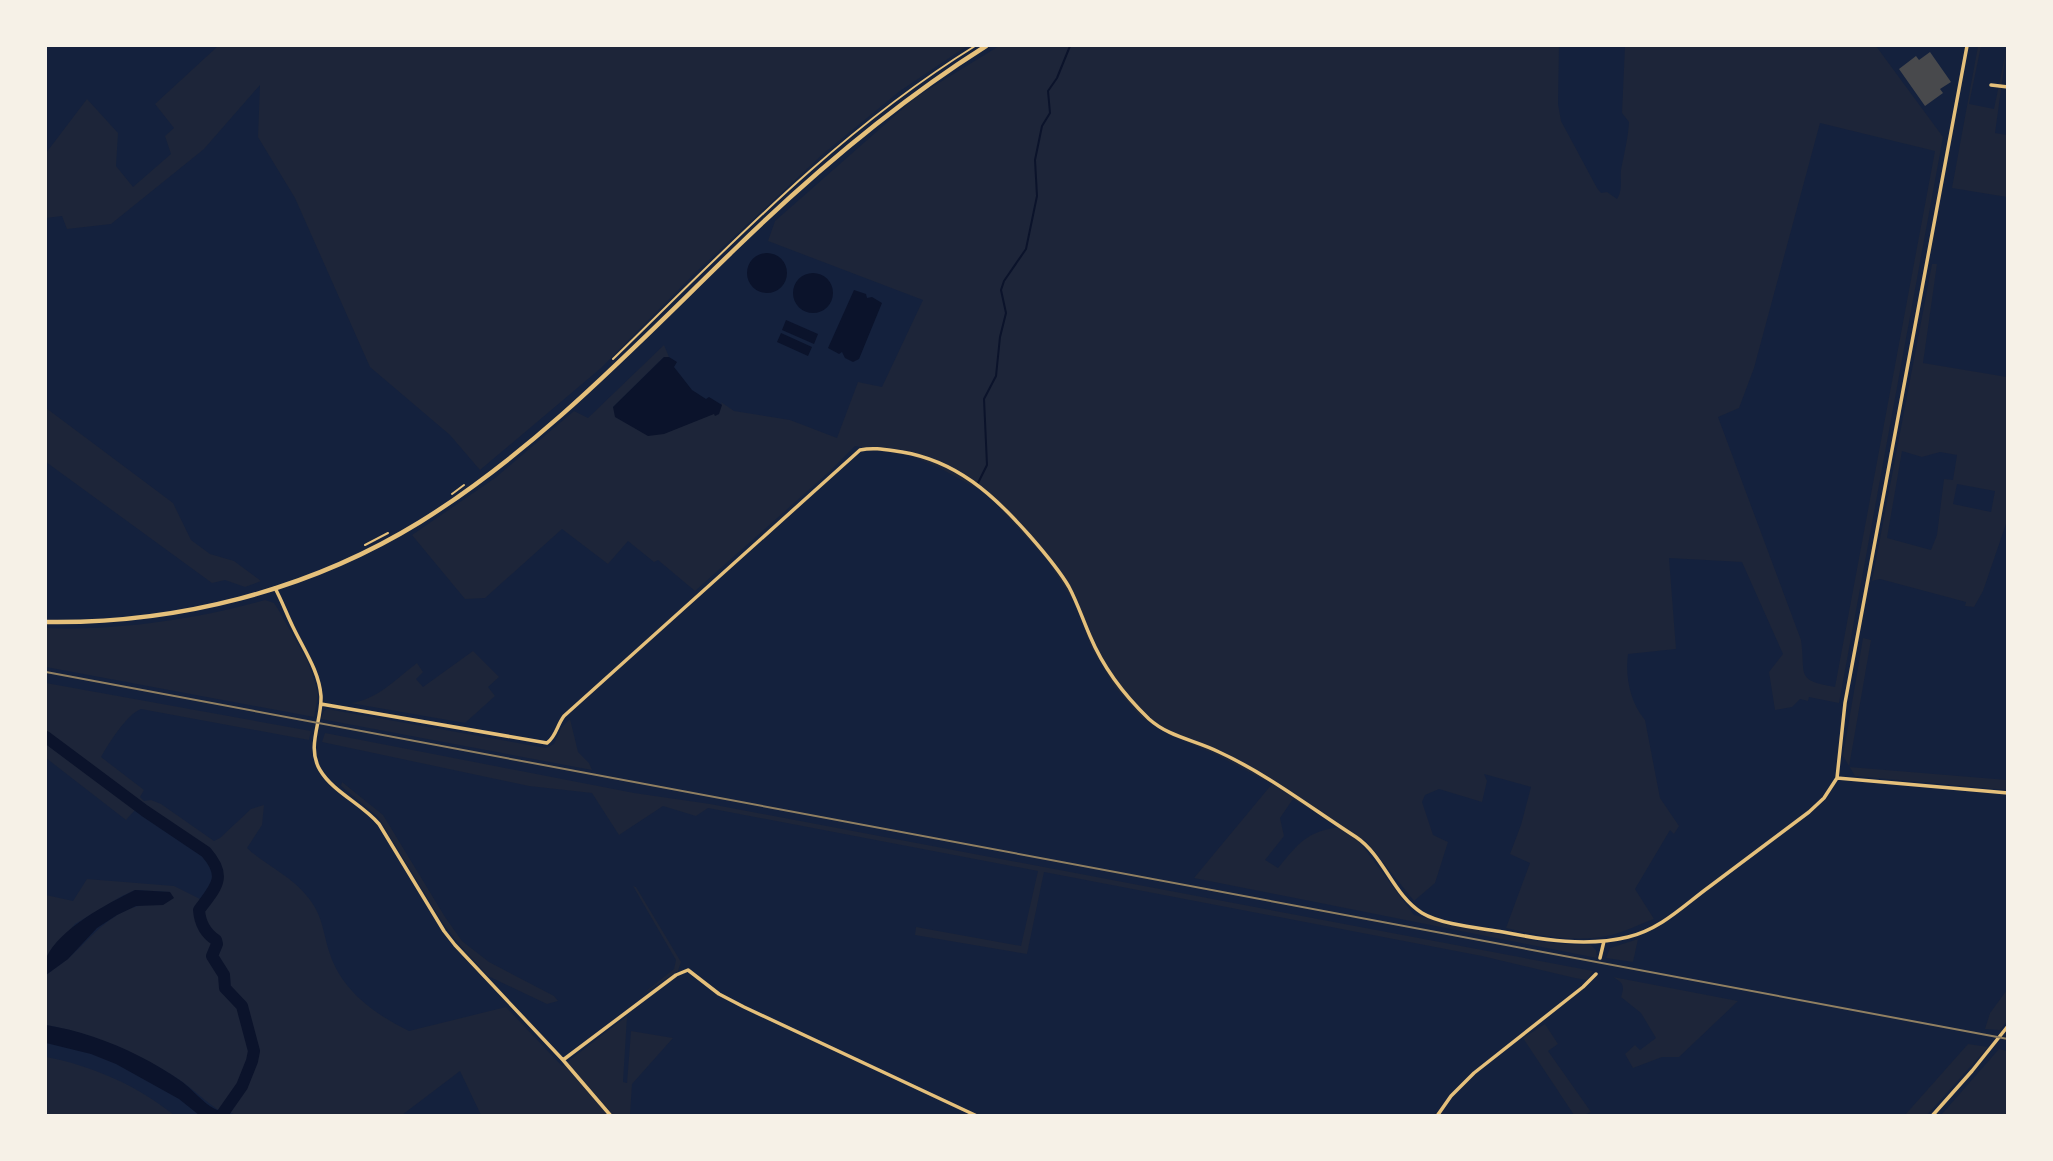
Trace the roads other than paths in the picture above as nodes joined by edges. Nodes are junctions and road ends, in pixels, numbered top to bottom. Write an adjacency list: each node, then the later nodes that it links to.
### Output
1 (986, 46): 5 (street)
2 (1967, 46): 8 (street)
3 (1991, 85): 4 (street)
4 (2007, 87)
5 (275, 588): 6 (street); 7 (street)
6 (46, 622)
7 (321, 704): 10 (street); 14 (street)
8 (1836, 778): 9 (street); 10 (street)
9 (2007, 793)
10 (1604, 941): 11 (street)
11 (1600, 958)
12 (1596, 974): 17 (street)
13 (2007, 1026): 18 (street)
14 (563, 1060): 15 (street); 16 (street)
15 (611, 1115)
16 (977, 1115)
17 (1437, 1115)
18 (1932, 1115)

